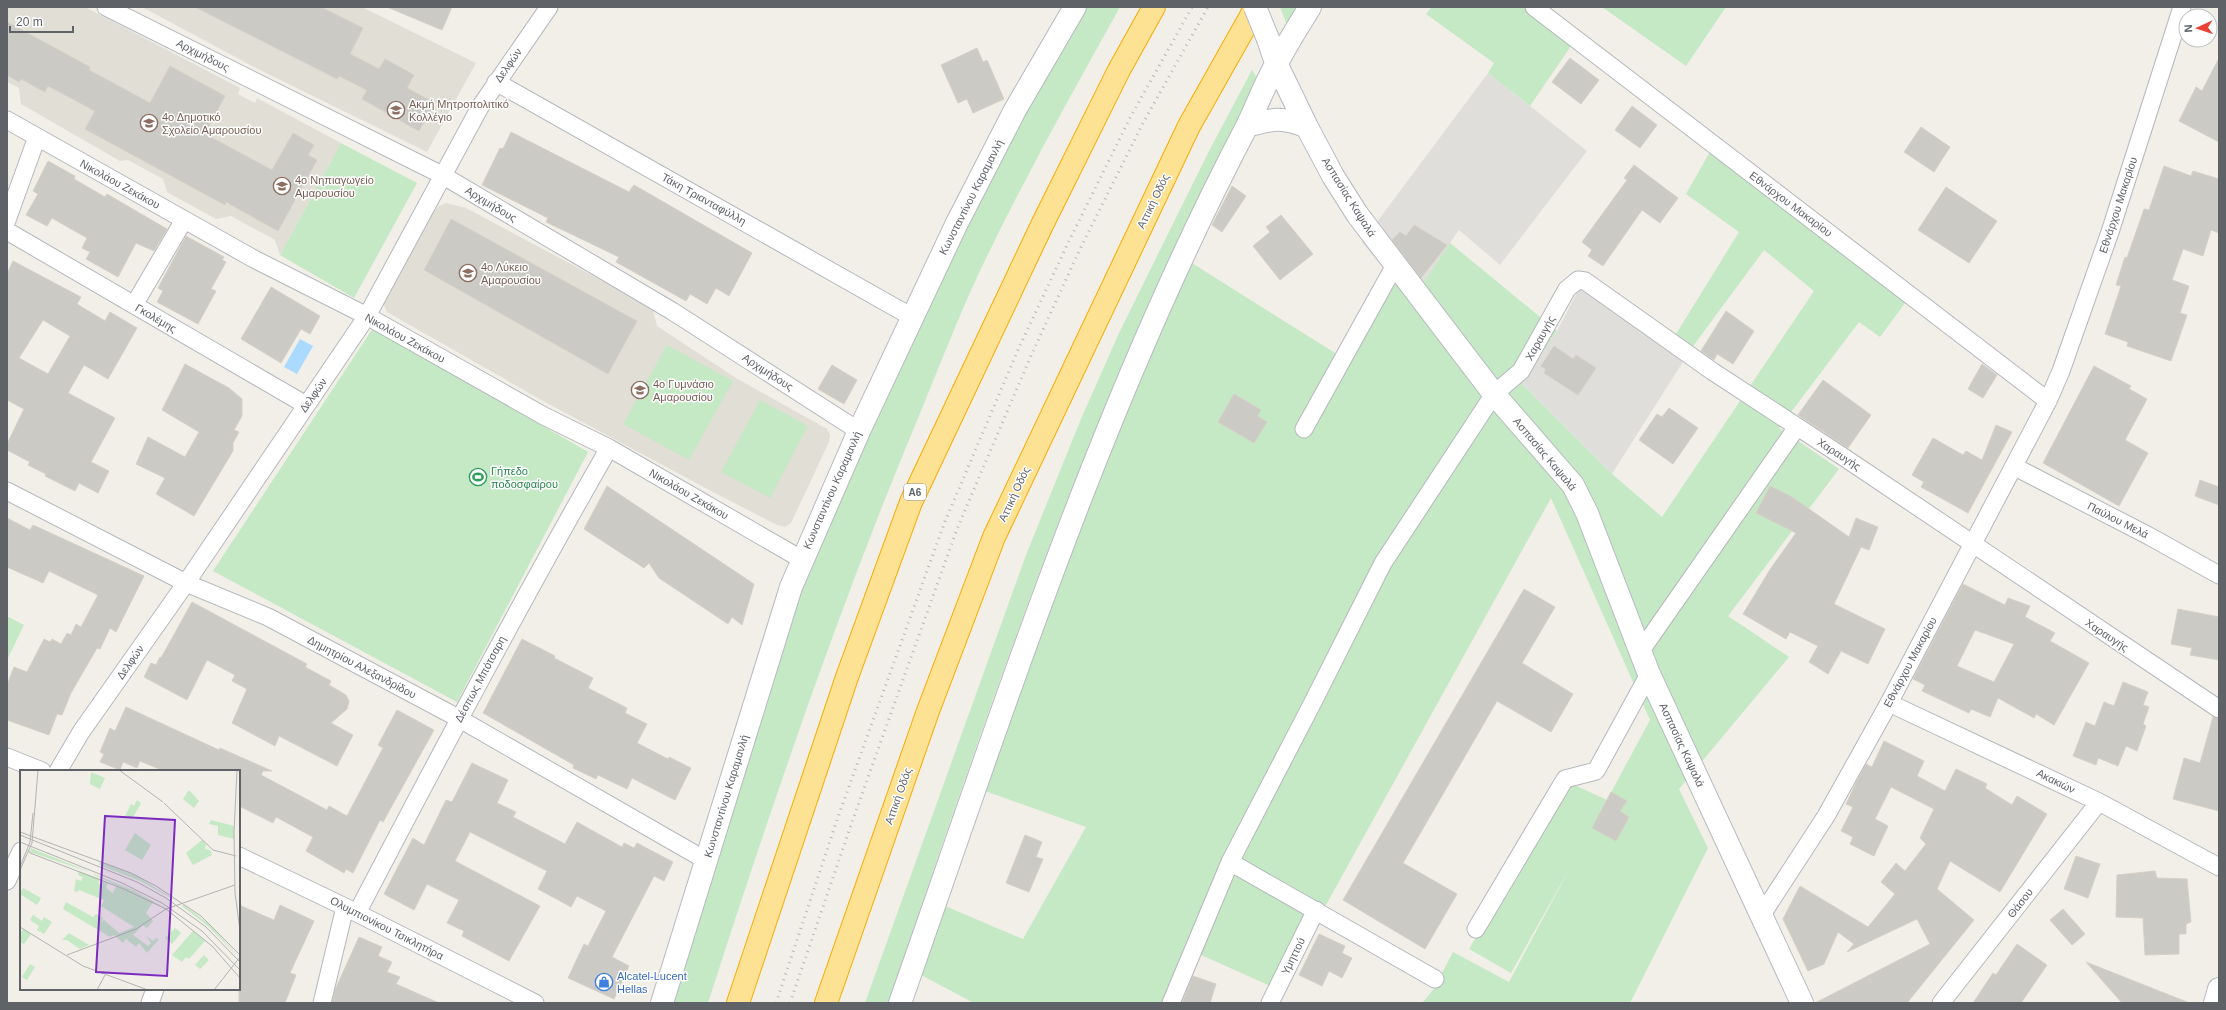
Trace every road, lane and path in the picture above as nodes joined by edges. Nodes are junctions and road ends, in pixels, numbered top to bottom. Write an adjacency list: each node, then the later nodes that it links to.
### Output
1 (106, 7): 15 (street, Αρχιμήδους)
2 (549, 7): 10 (street, Δελφών)
3 (1075, 7): 22 (street, Κωνσταντίνου Καραμανλή)
4 (1154, 7): 63 (highway, Α6)
5 (1256, 7): 9 (street, Ασπασίας Καψαλά, bridge); 64 (highway, Αττική Οδός)
6 (1310, 7): 9 (street)
7 (1534, 7): 24 (street, Εθνάρχου Μακαρίου)
8 (2182, 7): 24 (street, Εθνάρχου Μακαρίου)
9 (1276, 63): 12 (street); 13 (street, Ασπασίας Καψαλά)
10 (496, 82): 15 (street, Δελφών); 22 (street, Τάκη Τριανταφύλλη)
11 (7, 120): 14 (street, Νικολάου Ζεκάκου)
12 (1247, 126): 13 (street); 65 (street)
13 (1307, 127): 19 (street, Ασπασίας Καψαλά)
14 (37, 137): 16 (street); 17 (street, Νικολάου Ζεκάκου)
15 (442, 175): 21 (street, Δελφών); 28 (street, Αρχιμήδους)
16 (7, 220)
17 (184, 220): 20 (street); 21 (street, Νικολάου Ζεκάκου)
18 (7, 231): 20 (street, Γκολέμης)
19 (1395, 265): 23 (street, Ασπασίας Καψαλά); 27 (street)
20 (134, 305): 25 (street, Γκολέμης)
21 (367, 316): 25 (street, Δελφών); 29 (street, Νικολάου Ζεκάκου)
22 (912, 318): 28 (street, Κωνσταντίνου Καραμανλή)
23 (1494, 394): 26 (street, Χαραυγής); 36 (street, Ασπασίας Καψαλά); 48 (street)
24 (2048, 401): 30 (street, Εθνάρχου Μακαρίου)
25 (306, 405): 35 (street, Δελφών)
26 (1798, 427): 32 (street, Χαραυγής); 36 (street)
27 (1304, 429)
28 (859, 431): 33 (street, Κωνσταντίνου Καραμανλή)
29 (610, 448): 33 (street, Νικολάου Ζεκάκου); 40 (street, Δέσπως Μπότσαρη)
30 (2014, 467): 32 (street, Εθνάρχου Μακαρίου); 34 (street, Παύλου Μελά)
31 (7, 491): 35 (street, Δημητρίου Αλεξανδρίδου)
32 (1973, 545): 38 (street, Εθνάρχου Μακαρίου); 39 (street, Χαραυγής)
33 (801, 559): 47 (street, Κωνσταντίνου Καραμανλή)
34 (2219, 575)
35 (186, 583): 40 (street, Δημητρίου Αλεξανδρίδου); 43 (street, Δελφών)
36 (1640, 652): 37 (street, Ασπασίας Καψαλά)
37 (1649, 674): 53 (street, Ασπασίας Καψαλά); 54 (street)
38 (1889, 703): 44 (street, Ακακιών); 53 (street, Εθνάρχου Μακαρίου)
39 (2219, 709)
40 (458, 718): 47 (street, Δημητρίου Αλεξανδρίδου); 51 (street, Δέσπως Μπότσαρη)
41 (7, 756): 42 (street)
42 (40, 770)
43 (59, 770)
44 (2099, 802): 49 (street, Ακακιών); 69 (street, Θάσου)
45 (20, 853): 50 (street)
46 (240, 856): 51 (street, Ολυμπιονίκου Τσικλητήρα)
47 (707, 861): 62 (street, Κωνσταντίνου Καραμανλή)
48 (1230, 862): 52 (street); 66 (street)
49 (2219, 867)
50 (7, 881)
51 (351, 910): 58 (street, Ολυμπιονίκου Τσικλητήρα); 60 (street, Δέσπως Μπότσαρη)
52 (1316, 910): 55 (street); 67 (street, Υμηττού)
53 (1761, 916): 68 (street, Ασπασίας Καψαλά)
54 (1476, 929)
55 (1435, 979)
56 (2219, 988): 70 (street)
57 (155, 990): 59 (street)
58 (516, 999): 61 (street, Ολυμπιονίκου Τσικλητήρα)
59 (150, 1003)
60 (322, 1003)
61 (535, 1003)
62 (662, 1003)
63 (738, 1003)
64 (826, 1003)
65 (900, 1003)
66 (1170, 1003)
67 (1270, 1003)
68 (1802, 1003)
69 (1941, 1003)
70 (2214, 1003)

